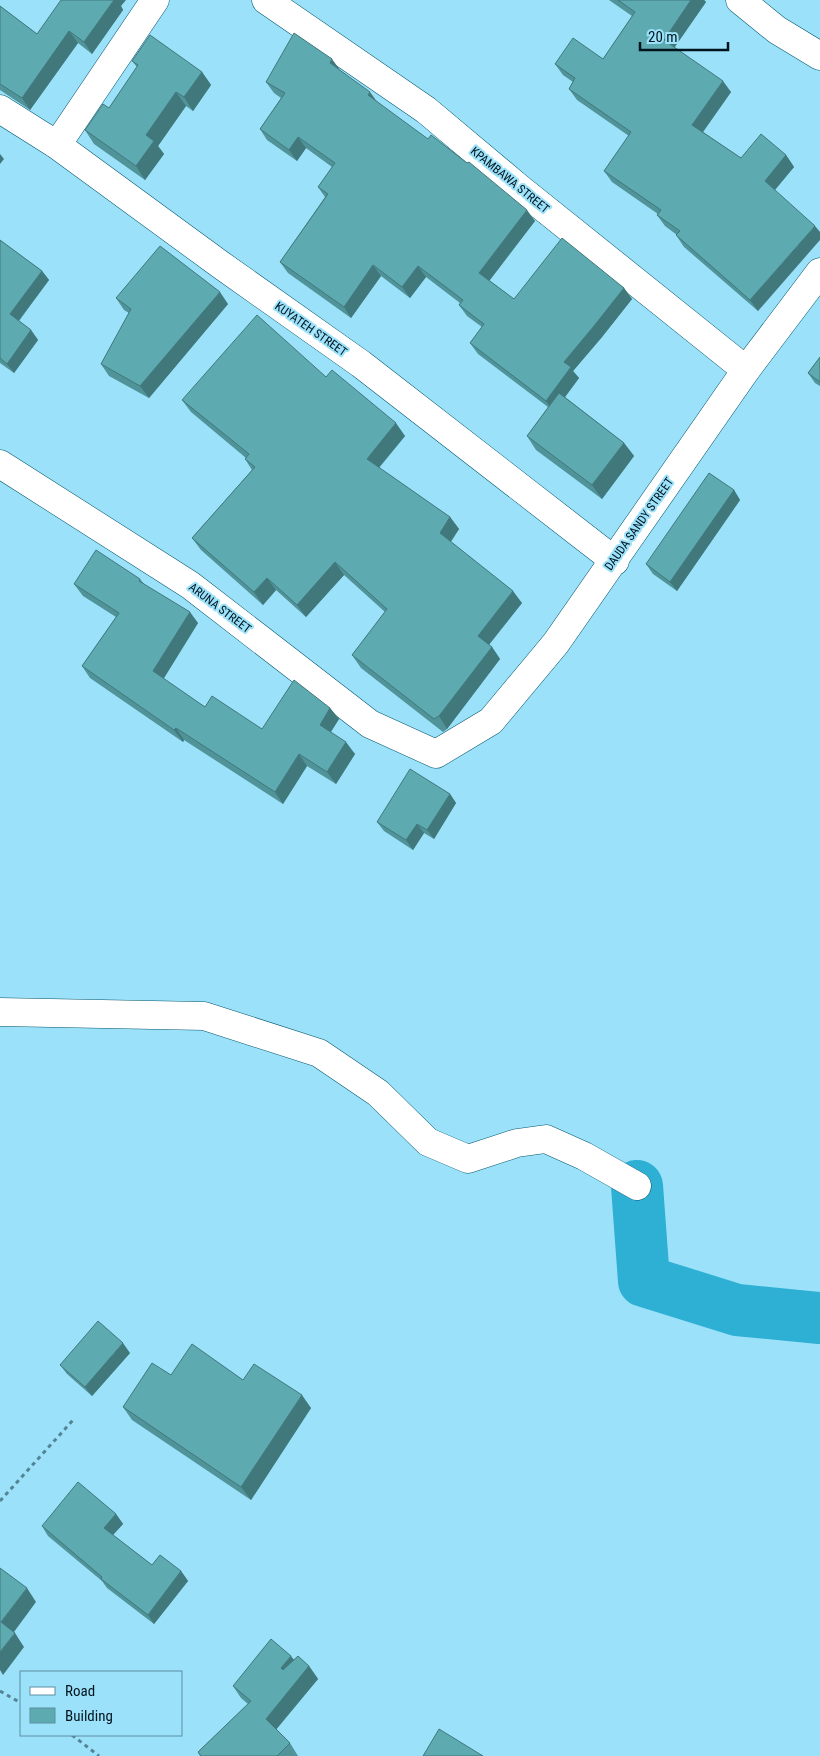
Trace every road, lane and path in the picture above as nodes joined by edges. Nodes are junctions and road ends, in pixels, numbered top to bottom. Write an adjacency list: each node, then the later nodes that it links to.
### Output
1 (155, 0): 6 (street)
2 (266, 0): 8 (street, KPAMBAWA STREET)
3 (740, 0): 4 (street)
4 (820, 56)
5 (0, 109): 6 (street, KUYATEH STREET)
6 (57, 145): 10 (street, KUYATEH STREET)
7 (820, 272): 8 (street, DAUDA SANDY STREET)
8 (746, 370): 10 (street, DAUDA SANDY STREET)
9 (0, 464): 11 (street, ARUNA STREET)
10 (615, 561): 11 (street, DAUDA SANDY STREET)
11 (436, 754)
12 (0, 1012): 13 (street)
13 (637, 1186)
14 (74, 1420): 15 (path)
15 (0, 1501)
16 (0, 1691): 17 (path)
17 (20, 1702)
18 (73, 1736): 19 (path)
19 (99, 1756)

